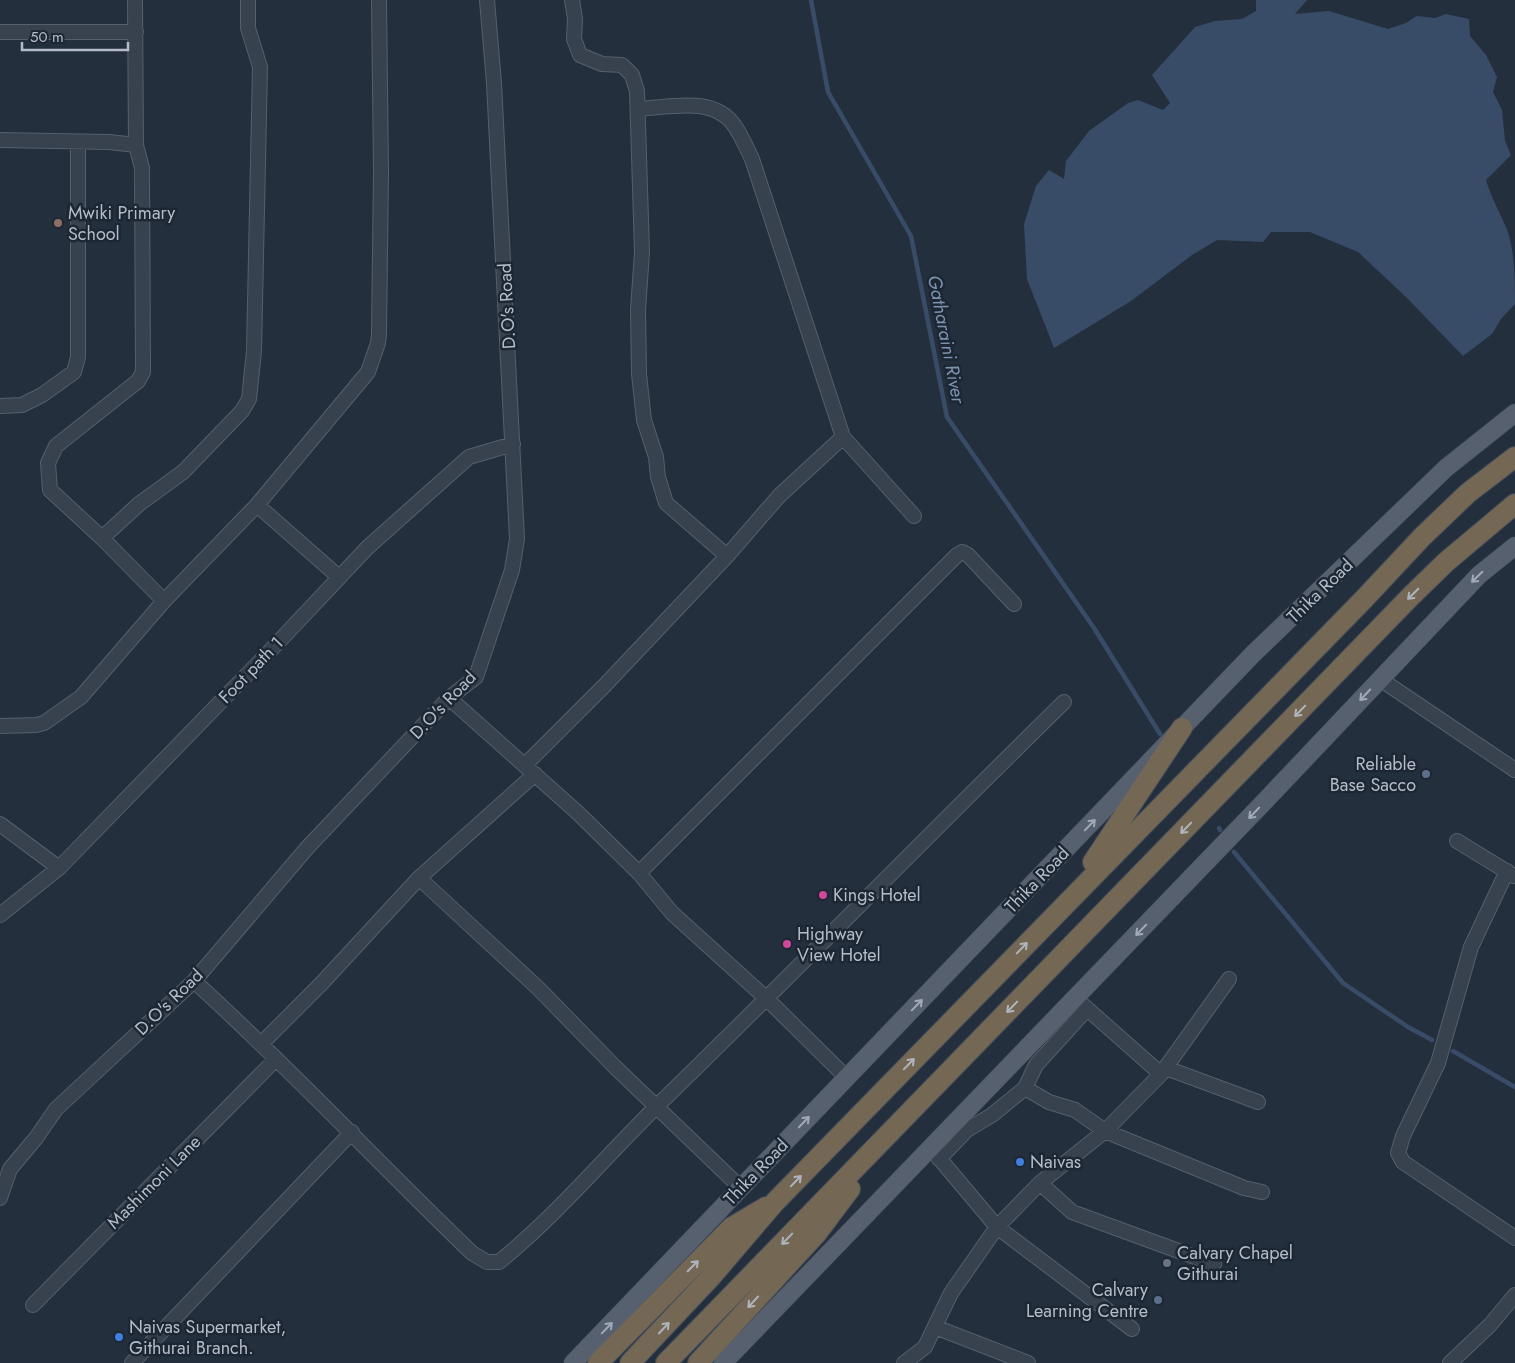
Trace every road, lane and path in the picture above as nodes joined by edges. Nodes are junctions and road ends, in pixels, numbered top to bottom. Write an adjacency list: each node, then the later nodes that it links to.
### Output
1 (135, 0): 7 (street)
2 (248, 0): 20 (street)
3 (379, 0): 18 (street)
4 (487, 0): 15 (street, D.O's Road)
5 (572, 0): 8 (street)
6 (0, 32): 7 (street)
7 (136, 32): 11 (street)
8 (639, 109): 14 (street); 22 (street)
9 (0, 140): 10 (street)
10 (78, 142): 11 (street); 12 (street)
11 (136, 145): 20 (street)
12 (0, 406)
13 (1515, 413): 30 (main road, Thika Road)
14 (843, 437): 19 (street); 22 (street)
15 (514, 444): 23 (street, Foot path 1); 27 (street, D.O's Road)
16 (1515, 457): 39 (highway, Thika Road)
17 (1515, 504): 52 (highway, one-way to 52)
18 (257, 505): 23 (street); 24 (street)
19 (914, 516)
20 (102, 538): 24 (street)
21 (1515, 546): 26 (main road, one-way to 26)
22 (727, 556): 31 (street)
23 (339, 577): 35 (street, Foot path 1)
24 (164, 601): 29 (street)
25 (1014, 604): 36 (street)
26 (1380, 679): 32 (street); 44 (main road, one-way to 44)
27 (449, 698): 31 (street); 42 (street, D.O's Road)
28 (1064, 702): 43 (street)
29 (0, 726)
30 (1182, 728): 39 (highway); 48 (main road, Thika Road, one-way to 30)
31 (530, 770): 36 (street); 38 (street)
32 (1515, 770)
33 (0, 824): 35 (street)
34 (1457, 841): 37 (street)
35 (60, 868): 40 (street, Foot path 1)
36 (639, 873): 43 (street)
37 (1511, 874): 62 (street)
38 (419, 878): 45 (street); 51 (street)
39 (1067, 902): 60 (highway, Thika Road, one-way to 39)
40 (0, 915)
41 (1230, 979): 47 (street)
42 (194, 981): 45 (street); 59 (street, D.O's Road)
43 (767, 999): 48 (street); 51 (street)
44 (1081, 1004): 47 (street); 49 (street); 55 (main road)
45 (262, 1042): 46 (street)
46 (276, 1059): 54 (street); 65 (street, Mashimoni Lane)
47 (1163, 1071): 50 (street); 53 (street)
48 (847, 1078): 57 (main road, Thika Road, one-way to 48)
49 (1025, 1088): 53 (street); 55 (street)
50 (1258, 1102)
51 (656, 1107): 54 (street); 57 (street)
52 (894, 1129): 72 (highway, one-way to 72); 73 (highway, one-way to 73)
53 (1105, 1131): 56 (street); 58 (street)
54 (352, 1132): 68 (street)
55 (935, 1153): 61 (street); 74 (main road)
56 (1040, 1183): 61 (street); 63 (street)
57 (741, 1188): 69 (main road, Thika Road, one-way to 57)
58 (1262, 1192)
59 (0, 1198)
60 (775, 1202): 70 (highway, one-way to 60); 71 (highway, Thika Road, one-way to 60)
61 (997, 1227): 66 (street); 67 (street)
62 (1515, 1238)
63 (1214, 1264)
64 (1515, 1295): 77 (street)
65 (33, 1305)
66 (935, 1327): 75 (street); 76 (street)
67 (1132, 1329)
68 (132, 1363)
69 (573, 1363)
70 (598, 1363)
71 (630, 1363)
72 (666, 1363)
73 (698, 1363)
74 (724, 1363)
75 (904, 1363)
76 (1028, 1363)
77 (1450, 1363)

